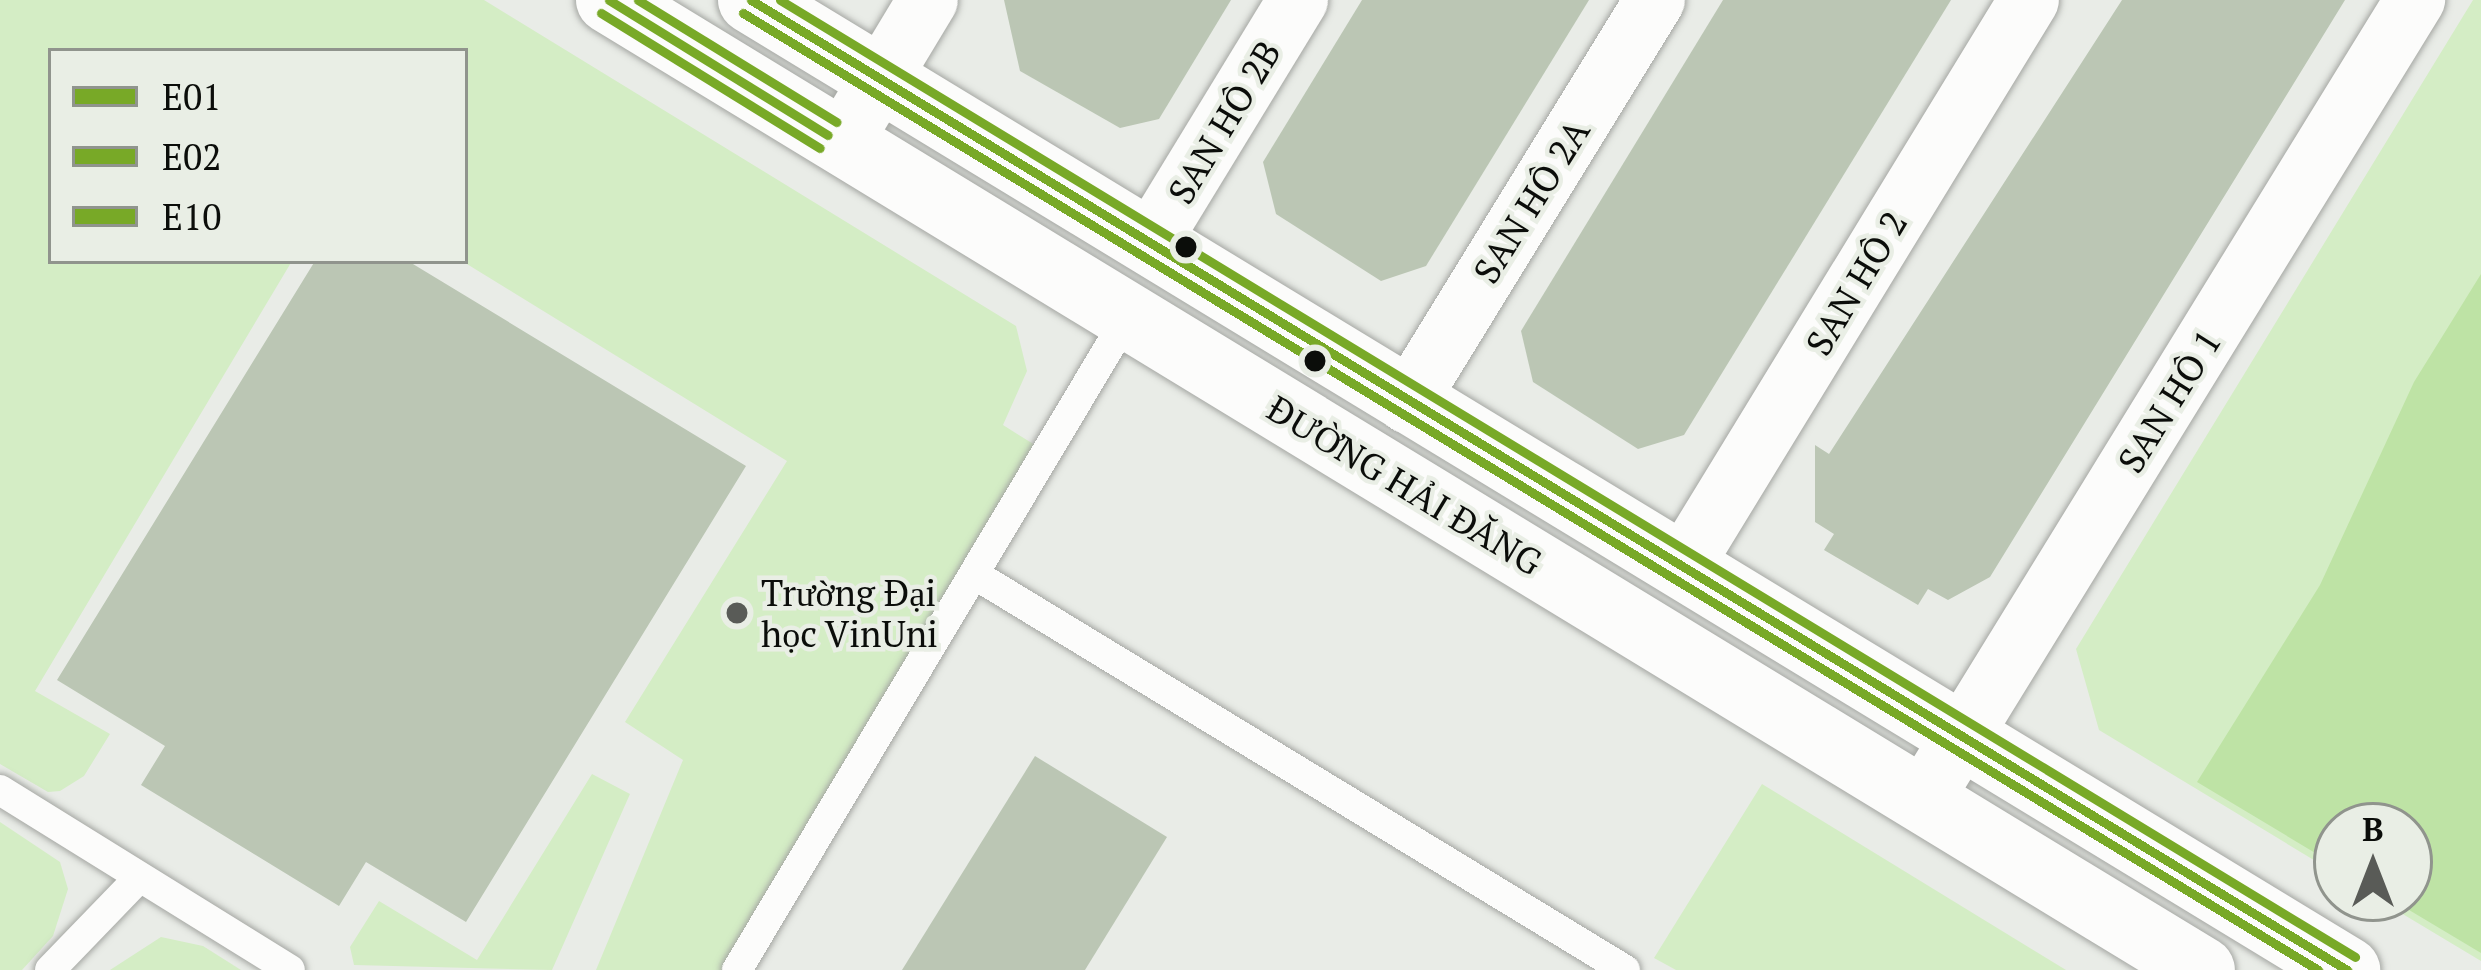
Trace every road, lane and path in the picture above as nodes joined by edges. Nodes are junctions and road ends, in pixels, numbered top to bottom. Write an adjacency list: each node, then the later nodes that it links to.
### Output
1 (609, 0): 9 (street, ĐƯỜNG HẢI ĐĂNG)
2 (751, 0): 8 (street, ĐƯỜNG HẢI ĐĂNG)
3 (928, 0): 8 (street)
4 (1298, 0): 10 (street, SAN HÔ 2B)
5 (1655, 0): 12 (street, SAN HÔ 2A)
6 (2029, 0): 13 (street, SAN HÔ 2)
7 (2415, 0): 15 (street, SAN HÔ 1)
8 (881, 80): 9 (street); 10 (street, ĐƯỜNG HẢI ĐĂNG)
9 (842, 144): 11 (street, ĐƯỜNG HẢI ĐĂNG)
10 (1149, 244): 12 (street, ĐƯỜNG HẢI ĐĂNG)
11 (1129, 316): 14 (lane); 17 (street, ĐƯỜNG HẢI ĐĂNG)
12 (1407, 403): 13 (street, ĐƯỜNG HẢI ĐĂNG)
13 (1683, 566): 15 (street, ĐƯỜNG HẢI ĐĂNG)
14 (974, 574): 21 (lane); 22 (lane)
15 (1961, 737): 17 (street, SAN HÔ 1); 24 (street, ĐƯỜNG HẢI ĐĂNG)
16 (0, 790): 18 (lane)
17 (1922, 801): 23 (street, ĐƯỜNG HẢI ĐĂNG)
18 (138, 879): 19 (lane); 20 (lane)
19 (50, 970)
20 (290, 970)
21 (737, 970)
22 (1625, 970)
23 (2202, 970)
24 (2347, 970)

